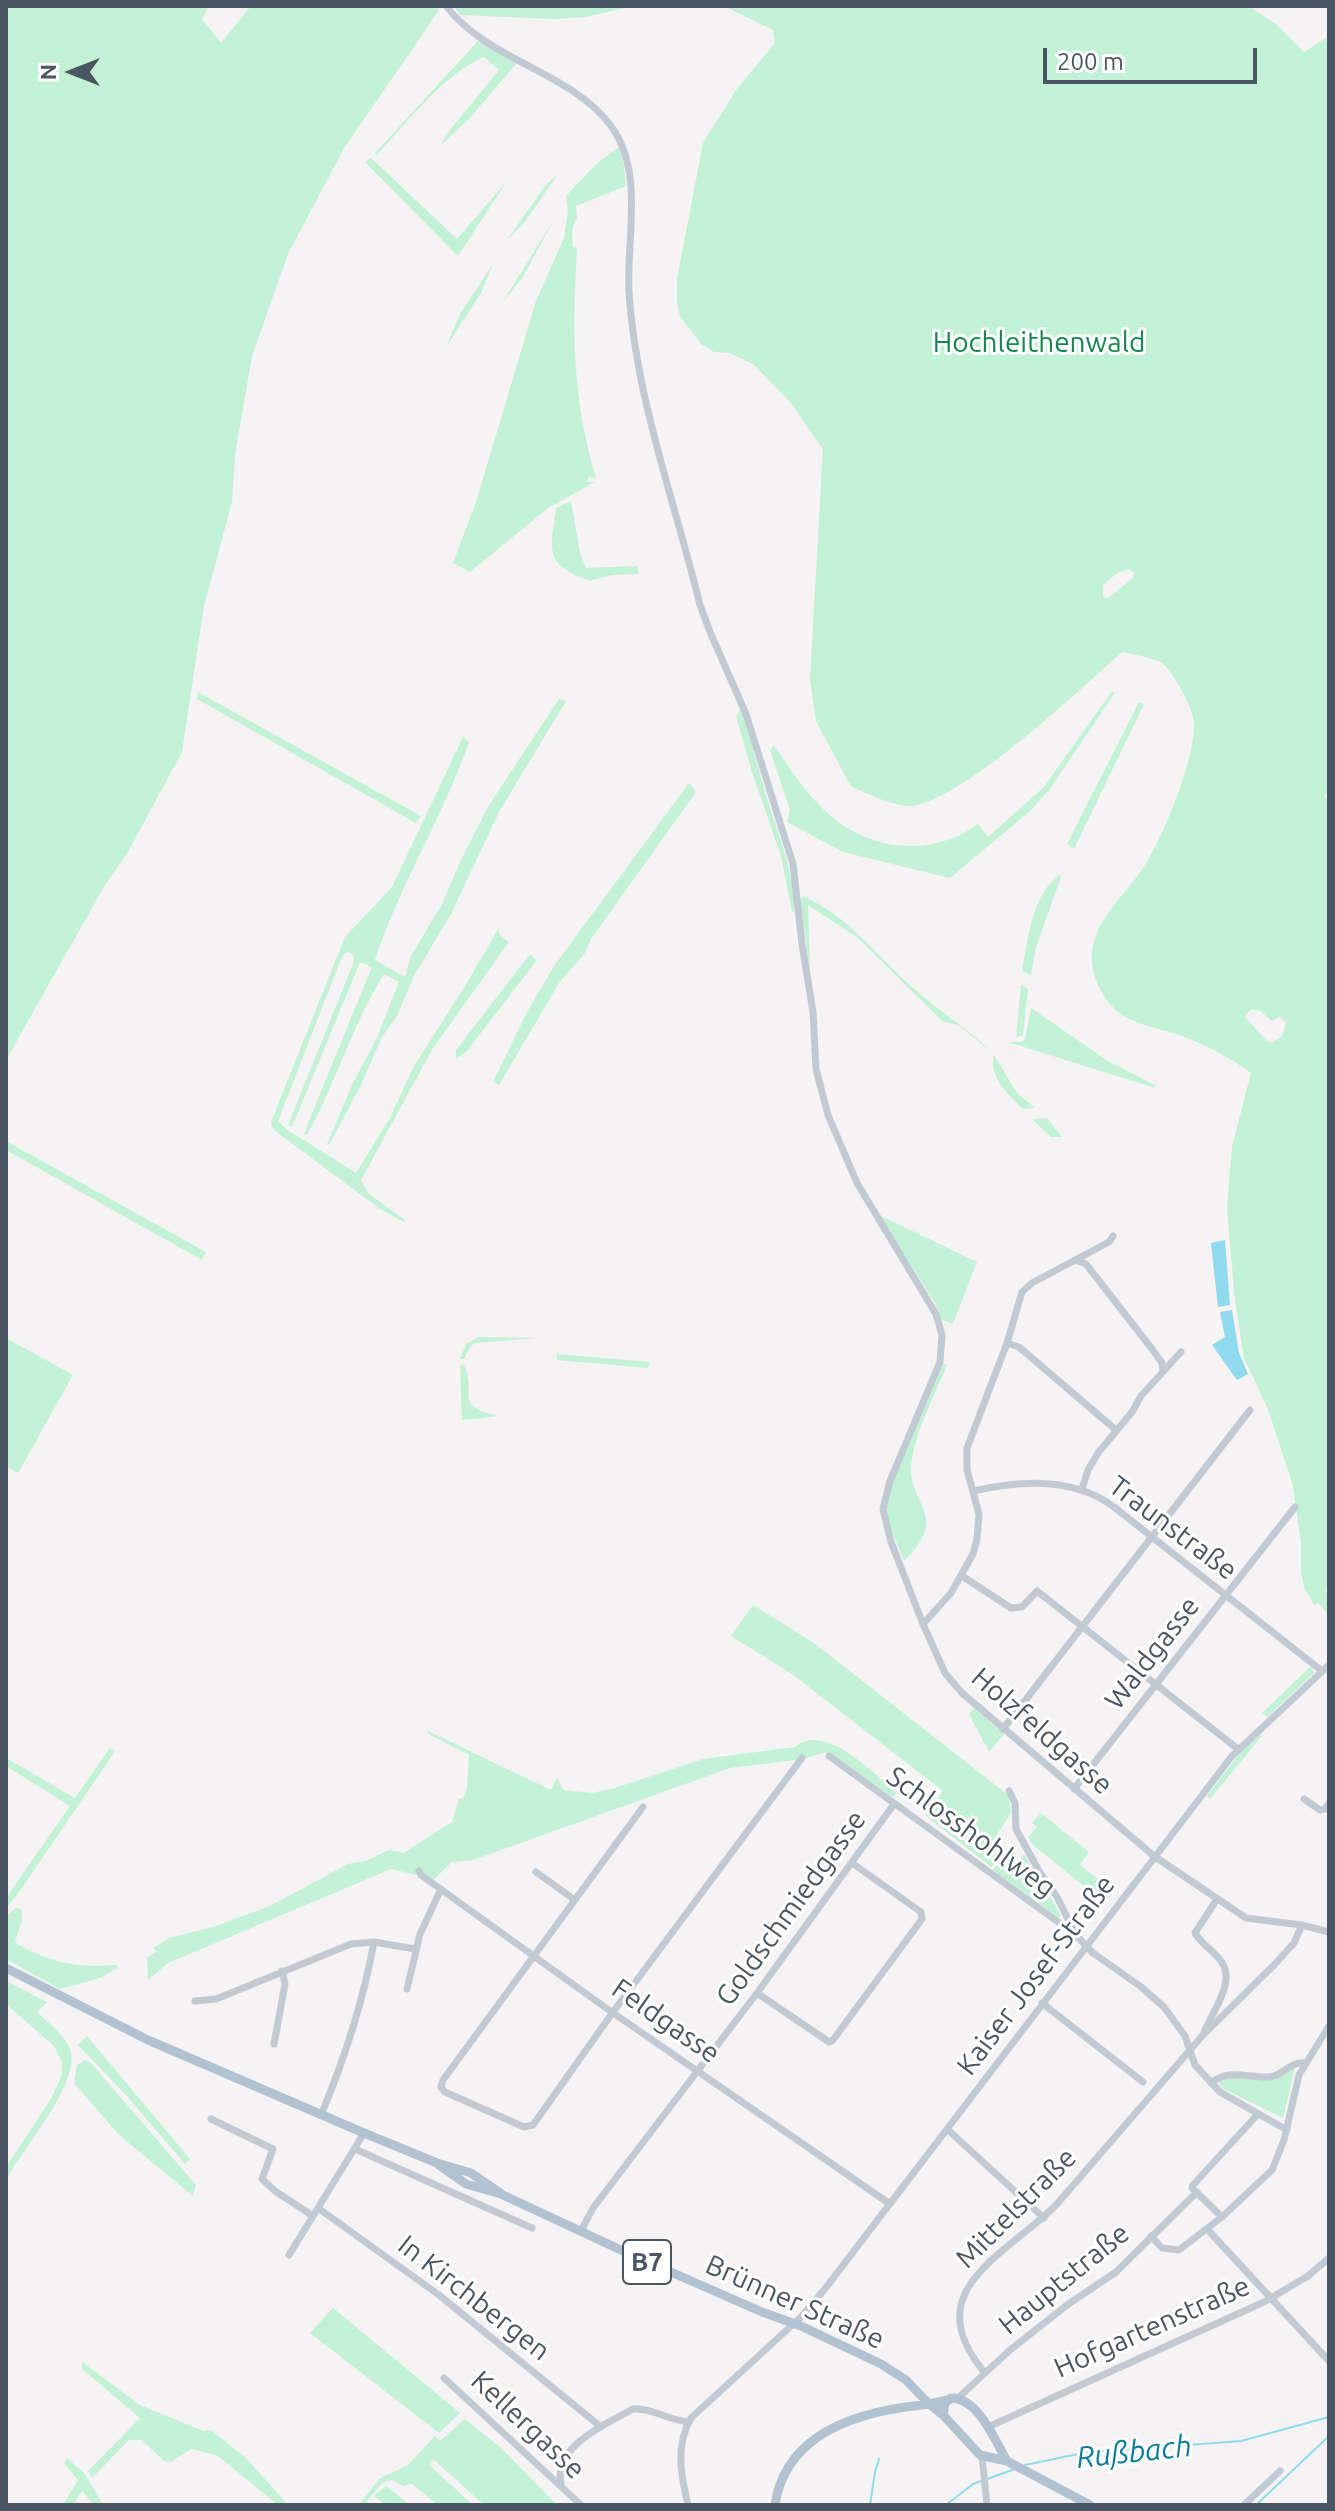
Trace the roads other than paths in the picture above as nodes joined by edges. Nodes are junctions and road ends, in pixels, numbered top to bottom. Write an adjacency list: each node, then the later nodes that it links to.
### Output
1 (446, 6): 15 (street, Holzfeldgasse)
2 (1113, 1236): 3 (street)
3 (1077, 1261): 4 (street); 6 (street)
4 (1007, 1343): 8 (street); 10 (street)
5 (1181, 1352): 6 (street)
6 (1163, 1371): 8 (street)
7 (1250, 1410): 12 (street)
8 (1116, 1430): 9 (street)
9 (1082, 1489): 10 (street, Traunstraße); 12 (street, Traunstraße)
10 (974, 1491): 13 (street)
11 (1295, 1507): 14 (street, Waldgasse)
12 (1151, 1536): 14 (street, Traunstraße); 16 (street)
13 (962, 1576): 15 (street); 16 (street)
14 (1225, 1594): 17 (street, Traunstraße); 18 (street, Waldgasse)
15 (923, 1624): 19 (street, Holzfeldgasse)
16 (1081, 1626): 18 (street); 19 (street)
17 (1326, 1668): 20 (street, Kaiser Josef-Straße)
18 (1156, 1685): 20 (street); 23 (street, Waldgasse)
19 (1003, 1729): 23 (street, Holzfeldgasse)
20 (1238, 1749): 29 (street, Kaiser Josef-Straße)
21 (829, 1756): 27 (street, Schlosshohlweg)
22 (802, 1758): 49 (street)
23 (1074, 1789): 29 (street, Holzfeldgasse)
24 (1009, 1791): 38 (street)
25 (1304, 1799): 26 (street)
26 (1329, 1803)
27 (894, 1804): 30 (street, Goldschmiedgasse); 38 (street, Schlosshohlweg)
28 (643, 1807): 35 (street)
29 (1154, 1856): 34 (street, Holzfeldgasse); 40 (street, Kaiser Josef-Straße)
30 (852, 1863): 46 (street, Goldschmiedgasse); 46 (street)
31 (419, 1871): 33 (street, Feldgasse)
32 (536, 1872): 35 (street)
33 (441, 1889): 41 (street); 42 (street, Feldgasse)
34 (1217, 1899): 36 (street, Holzfeldgasse); 51 (street)
35 (575, 1900): 42 (street)
36 (1302, 1925): 37 (street, Holzfeldgasse); 51 (street)
37 (1329, 1932)
38 (1076, 1935): 40 (street, Schlosshohlweg)
39 (374, 1942): 41 (street); 44 (street); 59 (street)
40 (1086, 1945): 48 (street, Kaiser Josef-Straße); 53 (street, Schlosshohlweg)
41 (415, 1949): 45 (street)
42 (534, 1955): 49 (street, Feldgasse); 49 (street)
43 (6, 1968): 59 (main road, Brünner Straße / B7)
44 (282, 1971): 47 (street); 52 (street)
45 (407, 1989)
46 (757, 1993): 55 (street, Goldschmiedgasse)
47 (195, 2001)
48 (1042, 2003): 56 (street); 61 (street, Kaiser Josef-Straße)
49 (613, 2012): 55 (street, Feldgasse)
50 (1329, 2026): 54 (street)
51 (1203, 2035): 53 (street, Mittelstraße)
52 (274, 2044)
53 (1190, 2053): 57 (street, Schlosshohlweg); 70 (street, Mittelstraße)
54 (1305, 2063): 57 (street); 62 (street)
55 (697, 2069): 66 (street, Feldgasse); 73 (street, Goldschmiedgasse)
56 (1143, 2082)
57 (1211, 2083): 58 (street)
58 (1258, 2114): 62 (street); 65 (street)
59 (321, 2115): 63 (main road, Brünner Straße / B7)
60 (211, 2119): 68 (street)
61 (947, 2129): 66 (street, Kaiser Josef-Straße); 70 (street)
62 (1287, 2130): 69 (street)
63 (364, 2133): 64 (street); 73 (main road, Brünner Straße / B7)
64 (355, 2149): 67 (street); 71 (street)
65 (1197, 2192): 69 (street); 74 (street, Hauptstraße)
66 (890, 2204): 78 (street, Kaiser Josef-Straße)
67 (318, 2208): 68 (street); 86 (street, In Kirchbergen)
68 (313, 2216): 75 (street)
69 (1222, 2217): 72 (street)
70 (1044, 2218): 80 (street, Mittelstraße)
71 (532, 2228)
72 (1207, 2229): 74 (street); 77 (street)
73 (581, 2231): 78 (main road, Brünner Straße / B7)
74 (1151, 2236): 80 (street, Hauptstraße)
75 (289, 2255)
76 (1329, 2258): 77 (street, Hofgartenstraße)
77 (1270, 2298): 79 (street); 87 (street, Hofgartenstraße)
78 (792, 2323): 83 (main road, Brünner Straße / B7); 85 (street, Kaiser Josef-Straße)
79 (1329, 2361)
80 (985, 2373): 82 (street, Hauptstraße)
81 (444, 2378): 92 (street, Kellergasse)
82 (953, 2399): 83 (main road); 84 (main road); 87 (main road)
83 (929, 2404): 84 (main road, B7); 95 (main road)
84 (943, 2415): 89 (main road, B7)
85 (689, 2422): 86 (street); 94 (street)
86 (601, 2427): 92 (street)
87 (988, 2427): 88 (main road)
88 (996, 2445): 89 (main road); 90 (main road)
89 (985, 2457): 90 (main road); 96 (street)
90 (1010, 2463): 97 (main road)
91 (1280, 2471): 98 (street)
92 (561, 2484): 93 (street, Kellergasse)
93 (581, 2505)
94 (688, 2505)
95 (775, 2505)
96 (987, 2505)
97 (1090, 2505)
98 (1244, 2505)

